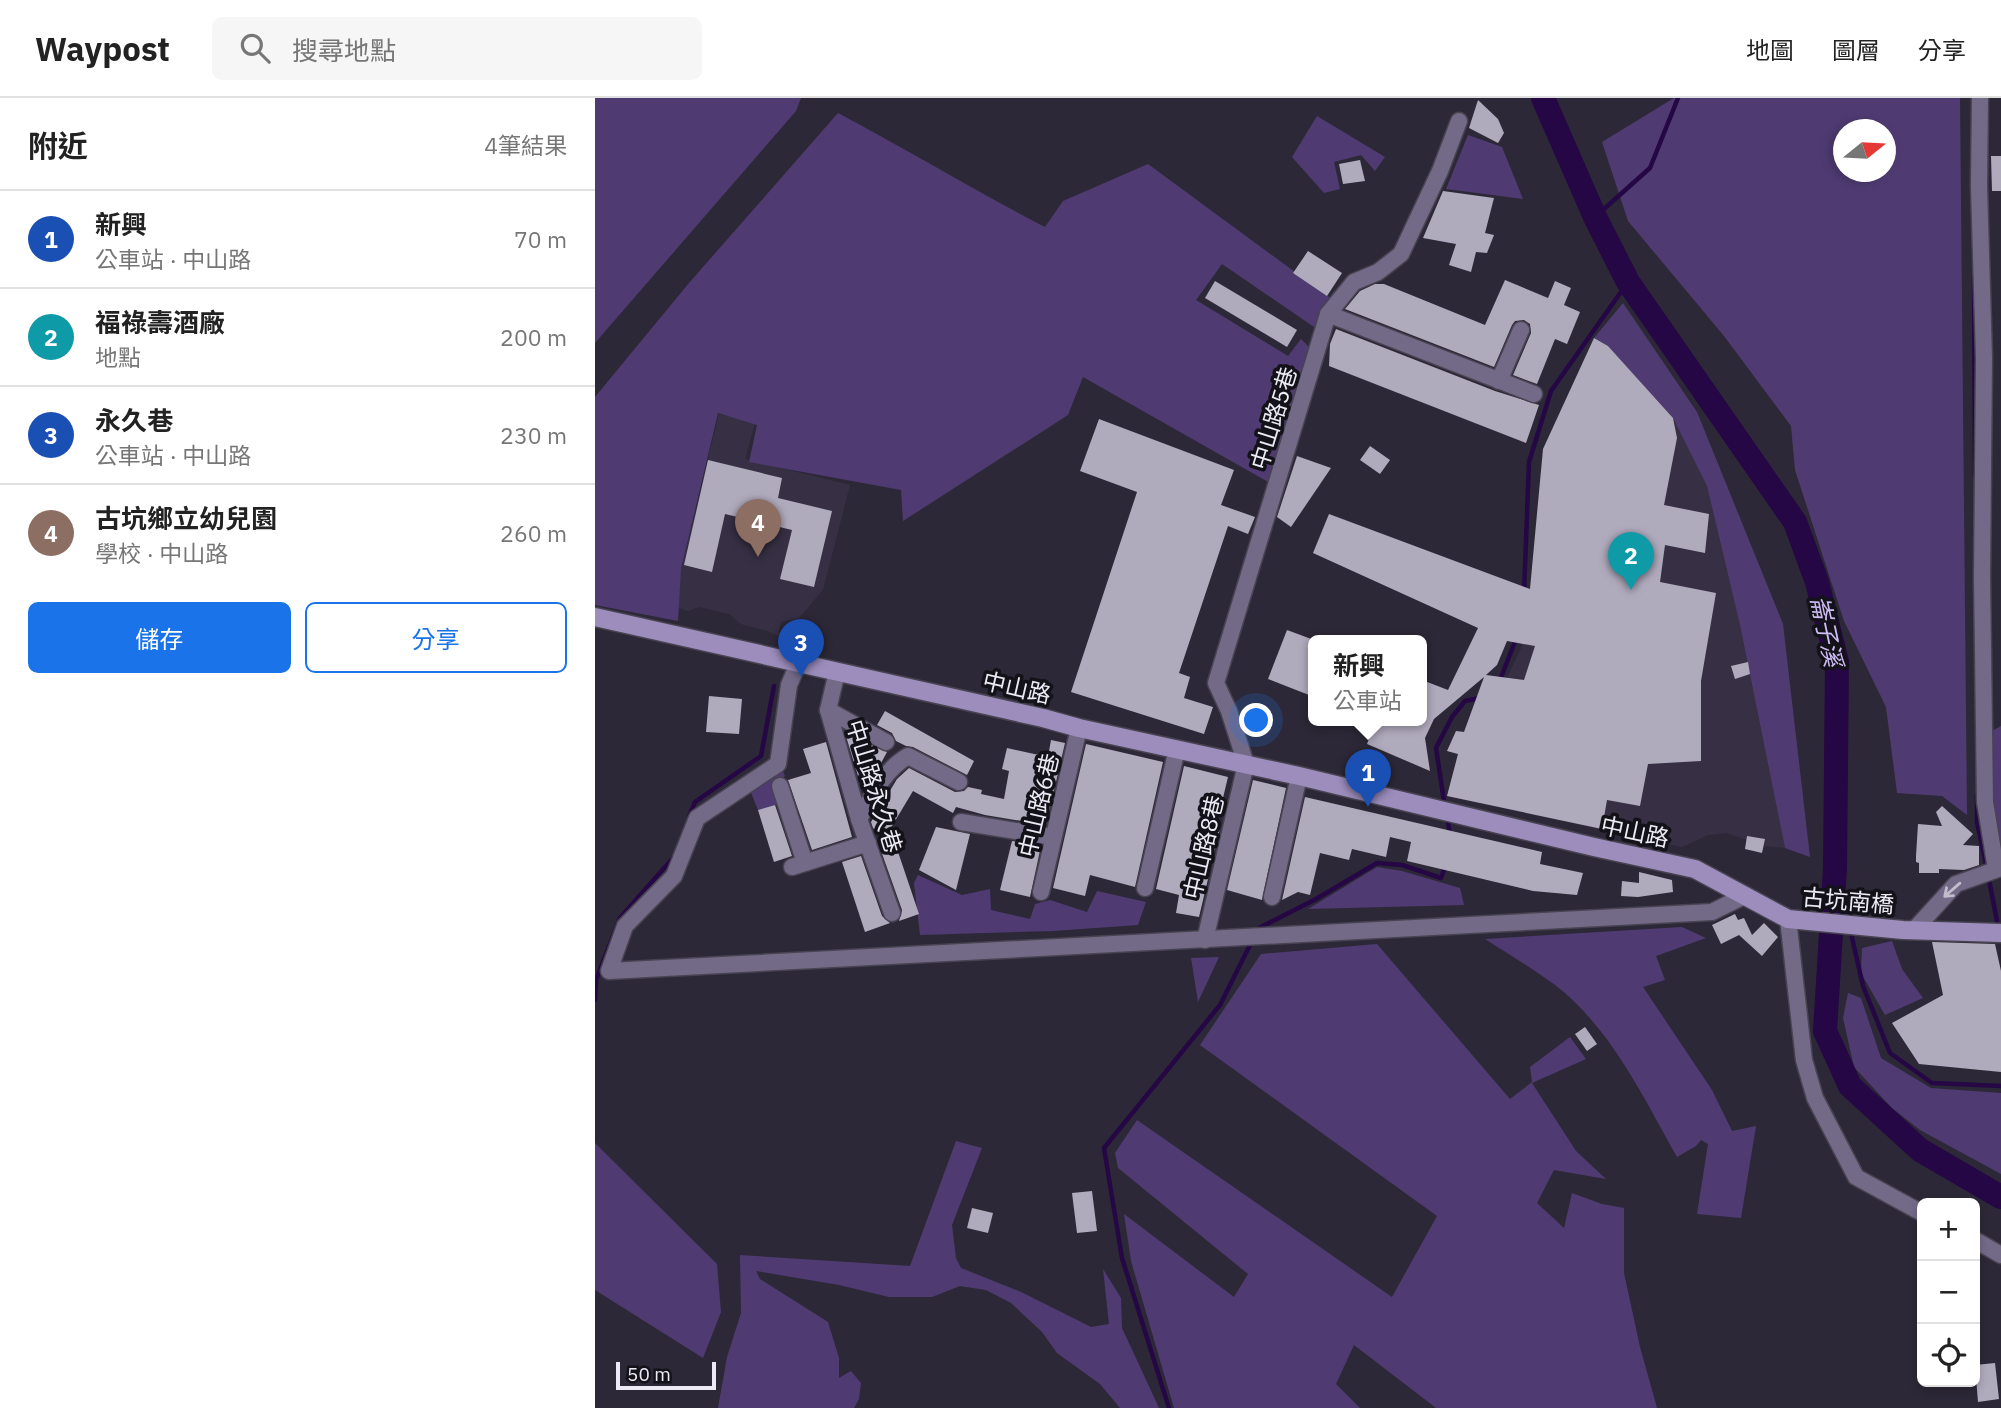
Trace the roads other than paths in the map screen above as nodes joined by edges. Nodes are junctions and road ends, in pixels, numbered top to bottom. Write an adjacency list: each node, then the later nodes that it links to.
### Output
1 (1980, 98): 22 (street)
2 (1458, 121): 3 (street, 中山路5巷)
3 (1328, 314): 5 (street); 14 (street, 中山路5巷)
4 (1521, 330): 5 (street)
5 (1499, 381): 6 (street)
6 (1534, 394)
7 (595, 617): 8 (main road, 中山路)
8 (798, 664): 9 (main road, 中山路); 31 (street)
9 (837, 671): 10 (street, 中山路永久巷); 11 (main road, 中山路)
10 (828, 710): 12 (street); 18 (street, 中山路永久巷)
11 (1079, 728): 13 (main road, 中山路); 20 (street, 中山路6巷)
12 (886, 741)
13 (1177, 749): 14 (main road, 中山路); 23 (street, 中山路8巷)
14 (1246, 764): 15 (main road, 中山路); 31 (street, 中山路8巷)
15 (1299, 776): 25 (main road, 中山路); 26 (street)
16 (959, 782): 18 (street)
17 (780, 786): 21 (street)
18 (859, 819): 21 (street, 中山路永久巷)
19 (961, 822): 20 (street)
20 (1053, 837): 24 (street, 中山路6巷)
21 (867, 843): 27 (street, 中山路永久巷)
22 (1999, 868): 29 (street, one-way to 29)
23 (1145, 888)
24 (1041, 892)
25 (1744, 896): 28 (main road, 中山路); 31 (street)
26 (1272, 897)
27 (892, 914)
28 (1788, 919): 29 (main road, 古坑南橋); 32 (street)
29 (1909, 929): 30 (main road)
30 (2001, 933)
31 (1205, 940)
32 (1917, 1210)
33 (1980, 1243): 34 (street)
34 (2001, 1255)

